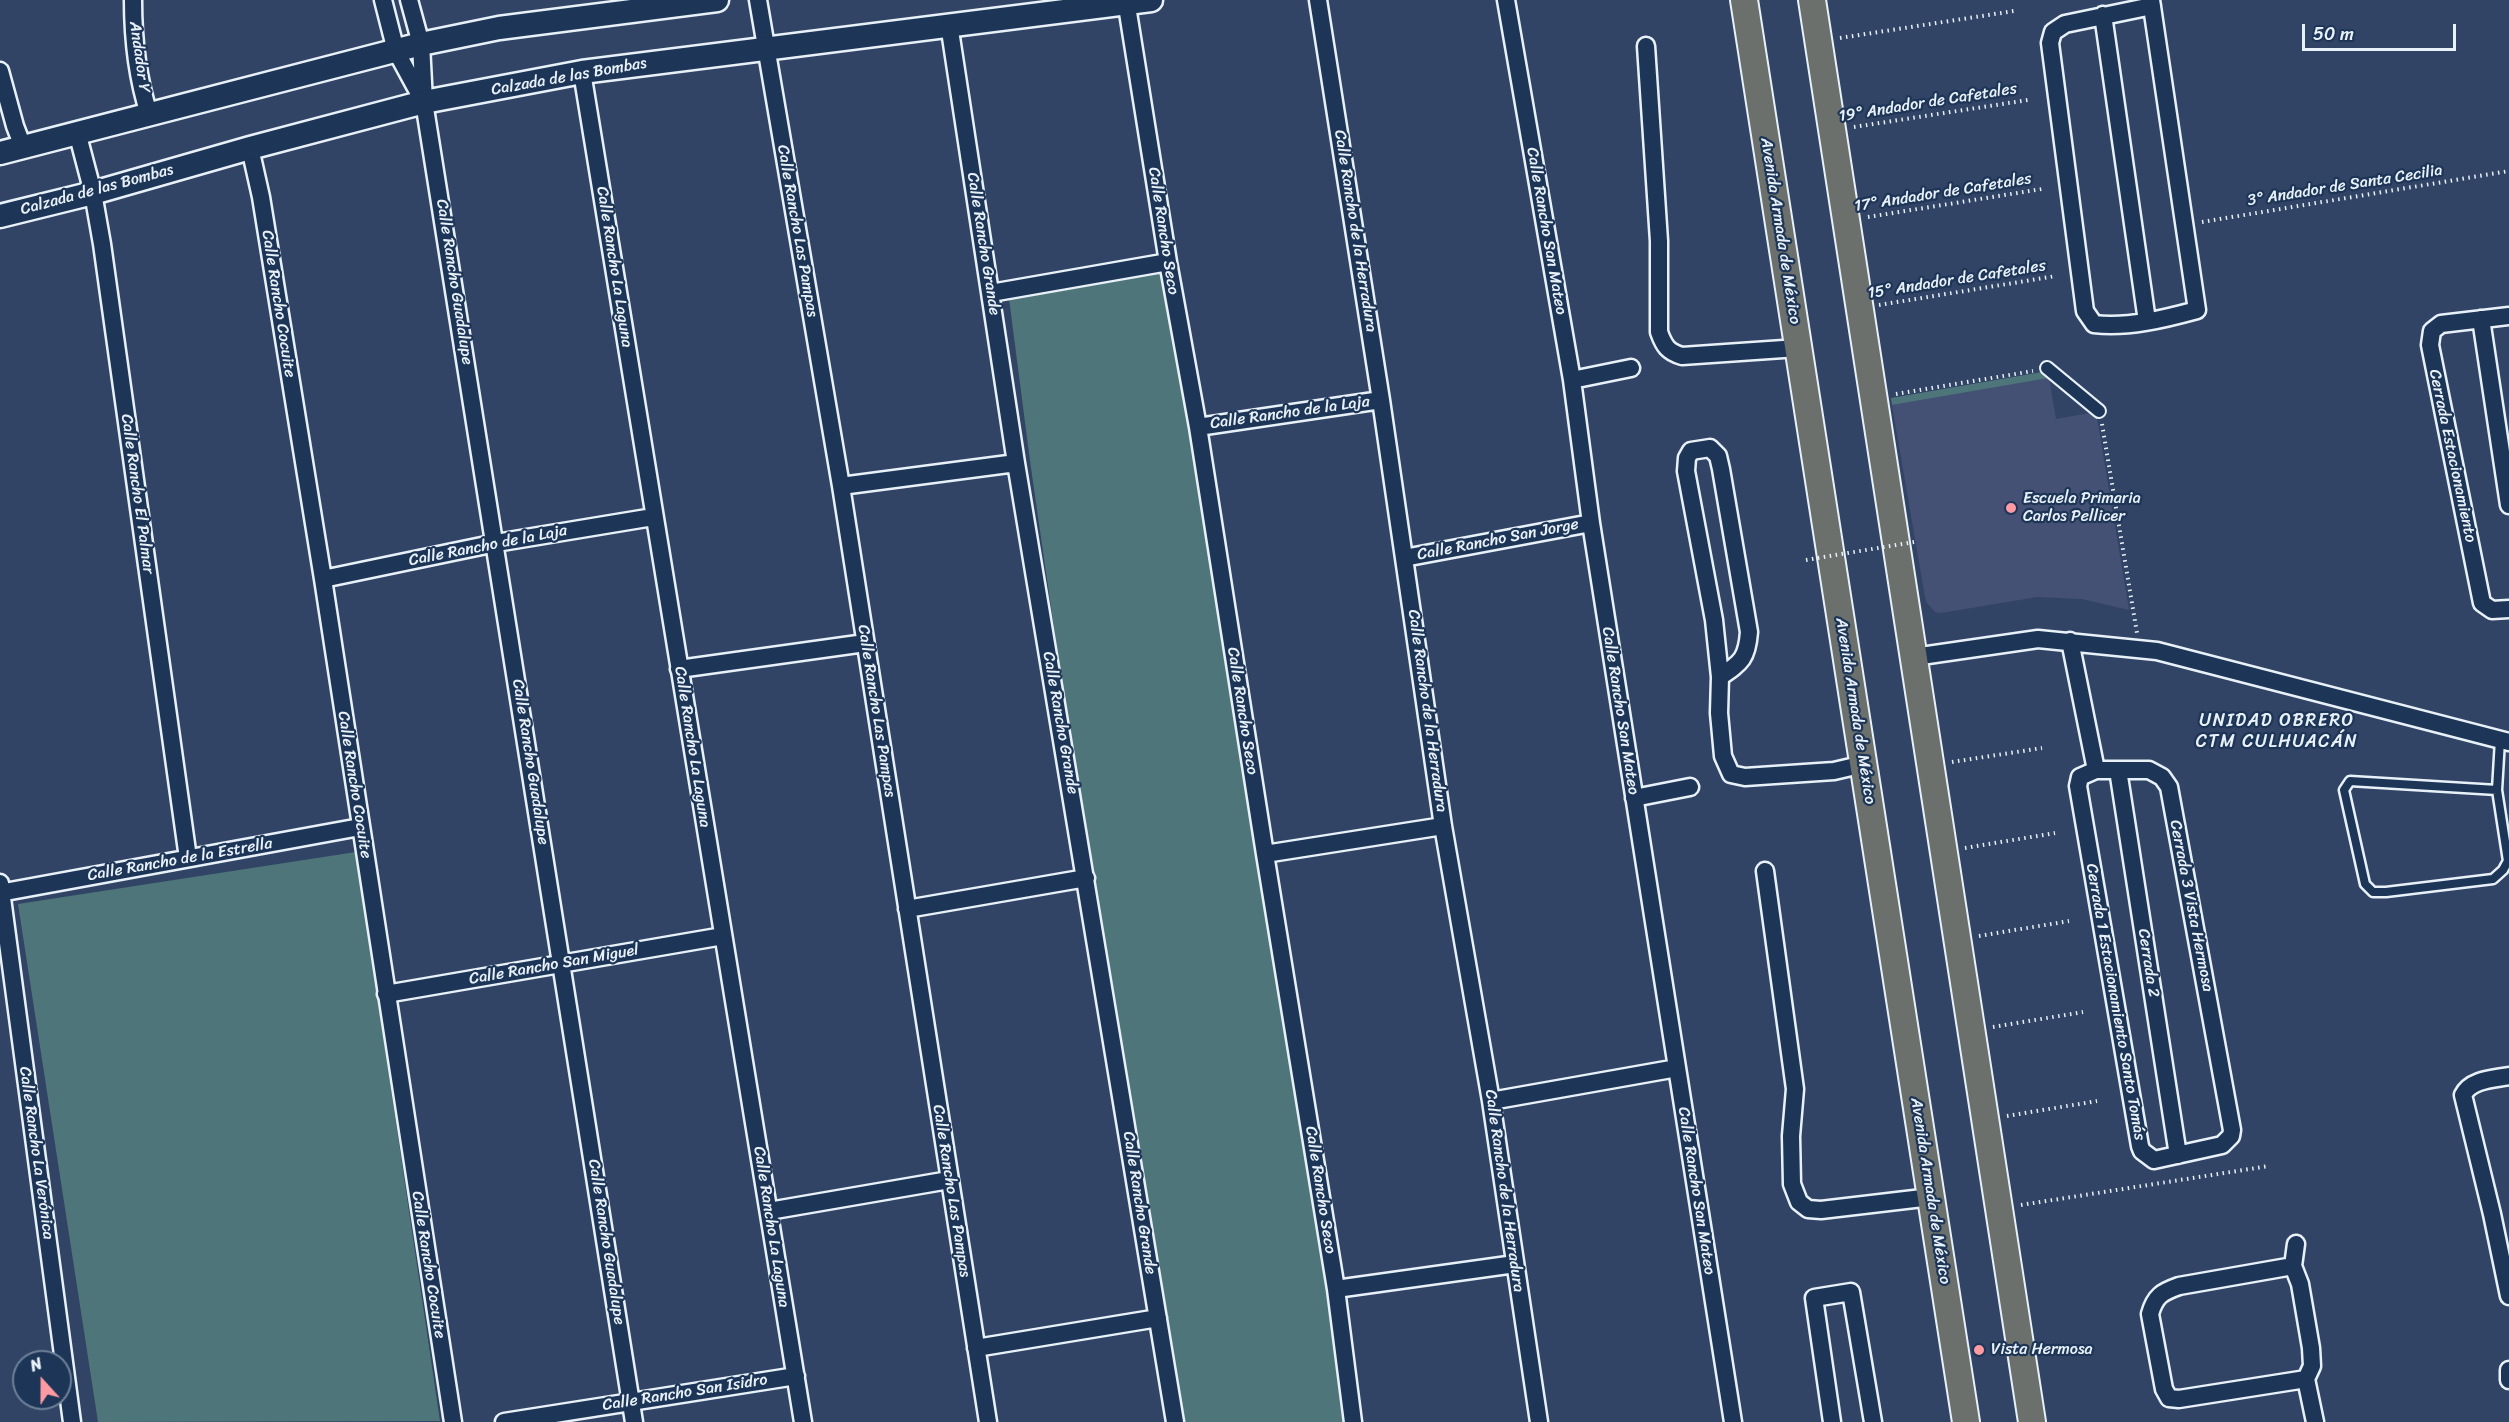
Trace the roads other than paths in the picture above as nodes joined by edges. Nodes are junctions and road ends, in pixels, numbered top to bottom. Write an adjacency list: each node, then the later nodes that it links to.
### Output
1 (133, 0): 22 (street, Andador Y)
2 (383, 0): 18 (street)
3 (409, 0): 15 (street)
4 (717, 0): 15 (main road)
5 (758, 0): 17 (street, Calle Rancho Las Pampas)
6 (1151, 0): 11 (main road, Calzada de las Bombas)
7 (1318, 0): 38 (street, Calle Rancho de la Herradura)
8 (1506, 0): 37 (street, Calle Rancho San Mateo)
9 (1744, 0): 34 (main road, Avenida Armada de México)
10 (1812, 0): 52 (main road)
11 (1126, 2): 14 (main road, Calzada de las Bombas); 29 (street, Calle Rancho Seco)
12 (2152, 3): 13 (street); 33 (street)
13 (2103, 15): 33 (street); 33 (street)
14 (949, 24): 17 (main road, Calzada de las Bombas); 30 (street, Calle Rancho Grande)
15 (421, 44): 18 (main road); 21 (street)
16 (1646, 46): 34 (street)
17 (766, 47): 20 (main road, Calzada de las Bombas); 42 (street, Calle Rancho Las Pampas)
18 (396, 51): 21 (street); 22 (main road)
19 (0, 70): 24 (street)
20 (582, 72): 21 (main road, Calzada de las Bombas); 44 (street, Calle Rancho La Laguna)
21 (424, 102): 25 (main road, Calzada de las Bombas); 46 (street, Calle Rancho Guadalupe)
22 (149, 114): 23 (main road)
23 (77, 132): 24 (main road); 27 (street, Calle Rancho El Palmar)
24 (23, 147): 26 (main road)
25 (250, 148): 27 (main road, Calzada de las Bombas); 48 (street, Calle Rancho Cocuite)
26 (0, 153)
27 (93, 193): 28 (main road, Calzada de las Bombas); 65 (street, Calle Rancho El Palmar)
28 (0, 216)
29 (1168, 262): 30 (street); 40 (street, Calle Rancho Seco)
30 (991, 293): 41 (street, Calle Rancho Grande)
31 (2509, 316): 32 (street, Cerrada Estacionamiento)
32 (2481, 319): 43 (street); 49 (street, Cerrada Estacionamiento)
33 (2147, 321)
34 (1798, 348): 56 (main road, Avenida Armada de México)
35 (1631, 368): 37 (street)
36 (2047, 368): 39 (street)
37 (1572, 380): 45 (street, Calle Rancho San Mateo)
38 (1381, 400): 40 (street, Calle Rancho de la Laja); 47 (street, Calle Rancho de la Herradura)
39 (2100, 411)
40 (1198, 427): 64 (street, Calle Rancho Seco)
41 (1016, 463): 42 (street); 67 (street, Calle Rancho Grande)
42 (841, 486): 51 (street, Calle Rancho Las Pampas)
43 (2509, 505)
44 (653, 517): 46 (street, Calle Rancho de la Laja); 53 (street, Calle Rancho La Laguna)
45 (1591, 523): 47 (street, Calle Rancho San Jorge); 61 (street, Calle Rancho San Mateo)
46 (496, 543): 48 (street, Calle Rancho de la Laja); 71 (street, Calle Rancho Guadalupe)
47 (1404, 558): 62 (street, Calle Rancho de la Herradura)
48 (323, 579): 63 (street, Calle Rancho Cocuite)
49 (2509, 609)
50 (2070, 641): 52 (street); 55 (street); 57 (street)
51 (865, 643): 53 (street); 69 (street, Calle Rancho Las Pampas)
52 (1914, 657): 106 (main road)
53 (679, 669): 70 (street, Calle Rancho La Laguna)
54 (1720, 677): 54 (street); 56 (street)
55 (2505, 741): 60 (lane)
56 (1864, 764): 79 (main road, Avenida Armada de México)
57 (2096, 770): 58 (street, Cerrada 3 Vista Hermosa); 77 (street, Cerrada 1 Estacionamiento Santo Tomás)
58 (2118, 770): 76 (street, Cerrada 3 Vista Hermosa); 77 (street, Cerrada 2)
59 (1690, 787): 61 (street)
60 (2497, 790): 60 (lane)
61 (1634, 798): 73 (street, Calle Rancho San Mateo)
62 (1443, 826): 64 (street); 75 (street, Calle Rancho de la Herradura)
63 (360, 827): 65 (street, Calle Rancho de la Estrella); 72 (street, Calle Rancho Cocuite)
64 (1265, 854): 84 (street, Calle Rancho Seco)
65 (188, 858): 68 (street, Calle Rancho de la Estrella)
66 (1765, 871): 79 (street)
67 (1086, 878): 69 (street); 86 (street, Calle Rancho Grande)
68 (0, 890): 93 (street, Calle Rancho La Verónica)
69 (907, 909): 78 (street, Calle Rancho Las Pampas)
70 (723, 936): 71 (street, Calle Rancho San Miguel); 80 (street, Calle Rancho La Laguna)
71 (562, 964): 72 (street, Calle Rancho San Miguel); 92 (street, Calle Rancho Guadalupe)
72 (386, 994): 94 (street, Calle Rancho Cocuite)
73 (1677, 1068): 75 (street); 102 (street, Calle Rancho San Mateo)
74 (2509, 1076): 85 (street)
75 (1491, 1101): 82 (street, Calle Rancho de la Herradura)
76 (2232, 1130): 77 (street, Cerrada 1 Estacionamiento Santo Tomás)
77 (2178, 1155)
78 (949, 1180): 80 (street); 87 (street, Calle Rancho Las Pampas)
79 (1931, 1197): 105 (main road, Avenida Armada de México)
80 (769, 1211): 89 (street, Calle Rancho La Laguna)
81 (2296, 1244): 83 (street)
82 (1515, 1264): 84 (street); 101 (street, Calle Rancho de la Herradura)
83 (2293, 1266): 90 (street); 90 (street)
84 (1336, 1289): 100 (street, Calle Rancho Seco)
85 (2509, 1296)
86 (1158, 1318): 87 (street); 99 (street, Calle Rancho Grande)
87 (976, 1348): 98 (street, Calle Rancho Las Pampas)
88 (2509, 1370): 91 (street)
89 (796, 1376): 92 (street, Calle Rancho San Isidro); 97 (street, Calle Rancho La Laguna)
90 (2306, 1379): 107 (street)
91 (2509, 1380)
92 (631, 1401): 95 (street, Calle Rancho San Isidro); 96 (street, Calle Rancho Guadalupe)
93 (72, 1422)
94 (453, 1422)
95 (504, 1422)
96 (634, 1422)
97 (803, 1422)
98 (988, 1422)
99 (1175, 1422)
100 (1353, 1422)
101 (1539, 1422)
102 (1733, 1422)
103 (1832, 1422): 104 (street)
104 (1873, 1422)
105 (1966, 1422)
106 (2032, 1422)
107 (2315, 1422)

